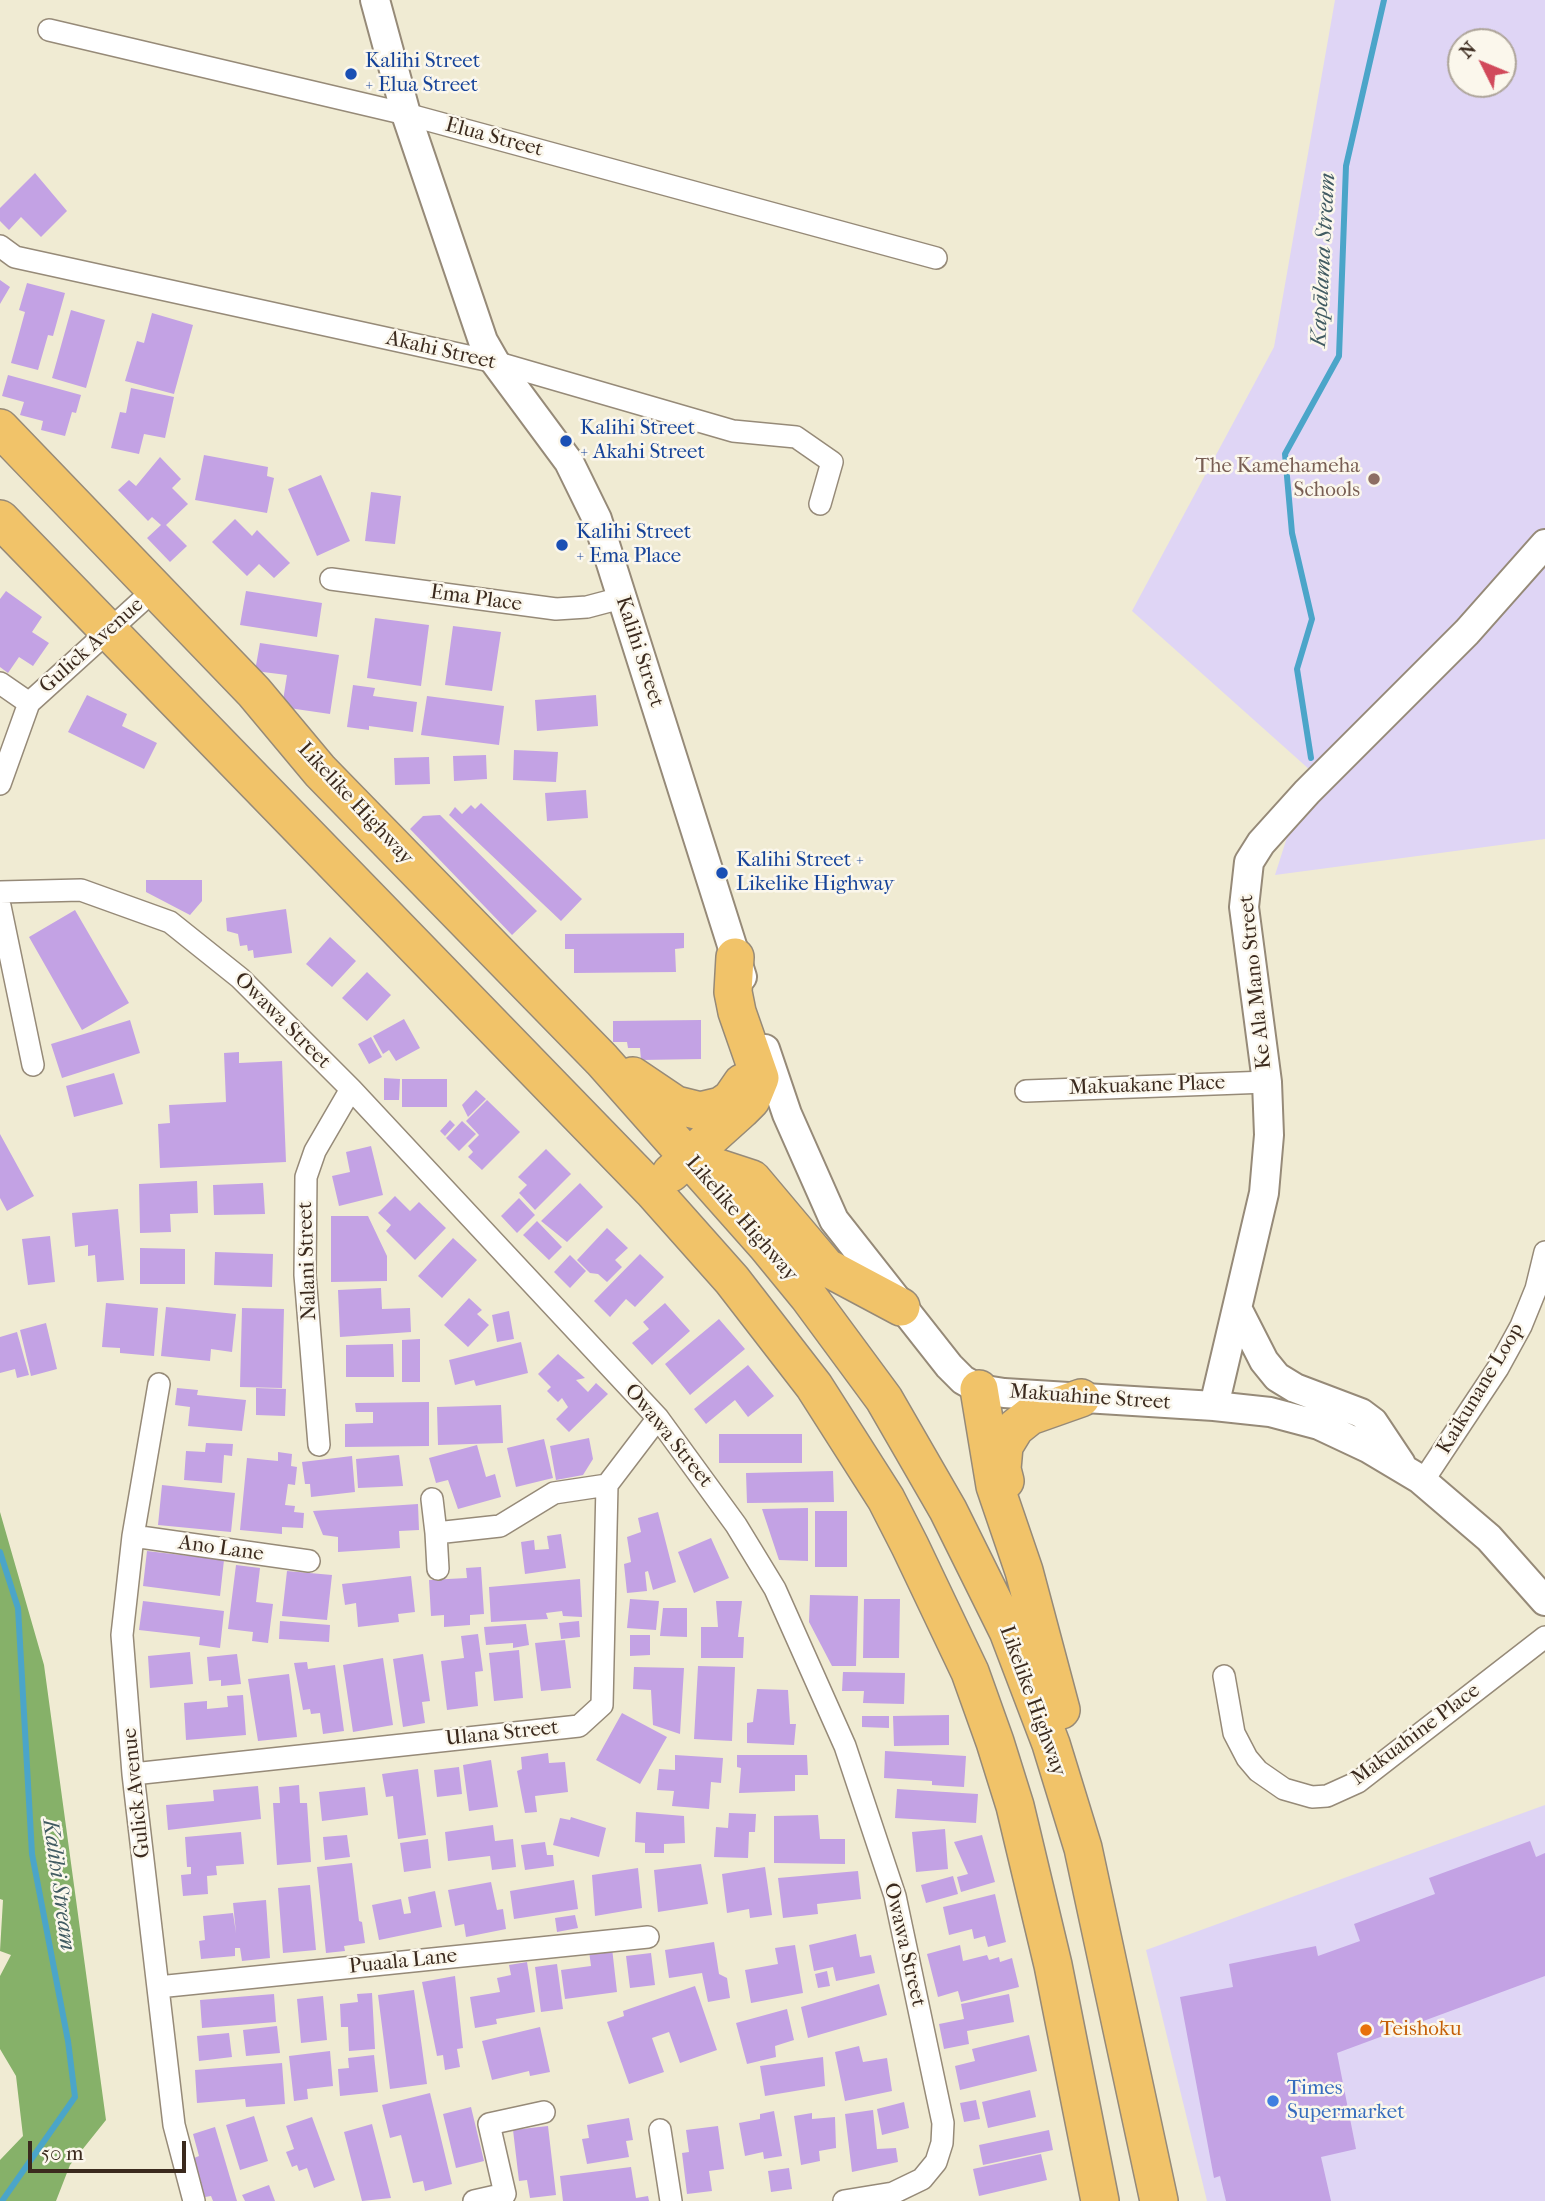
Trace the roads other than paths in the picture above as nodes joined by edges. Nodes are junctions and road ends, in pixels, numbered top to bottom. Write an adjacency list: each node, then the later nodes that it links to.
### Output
1 (375, 0): 3 (street, Kalihi Street)
2 (49, 30): 3 (street, Elua Street)
3 (406, 114): 5 (street, Elua Street); 6 (street, Kalihi Street)
4 (0, 246): 6 (street, Akahi Street)
5 (936, 258)
6 (495, 362): 8 (street, Akahi Street); 13 (street, Kalihi Street)
7 (0, 428): 12 (highway, Likelike Highway)
8 (820, 504)
9 (0, 519): 14 (highway)
10 (1545, 544): 25 (street, Ke Ala Mano Street)
11 (331, 579): 13 (street, Ema Place)
12 (156, 588): 14 (street, Gulick Avenue); 23 (highway, Likelike Highway)
13 (621, 598): 20 (street, Kalihi Street)
14 (108, 630): 16 (street, Gulick Avenue); 29 (highway)
15 (0, 683): 16 (street)
16 (29, 703): 17 (street, Gulick Avenue)
17 (0, 783)
18 (0, 892): 26 (street, Owawa Street)
19 (0, 906): 24 (street)
20 (735, 957): 21 (highway); 22 (street, Kalihi Street)
21 (737, 1012): 23 (highway); 28 (highway)
22 (765, 1048): 31 (street, Makuahine Street)
23 (602, 1060): 28 (highway, Likelike Highway)
24 (33, 1065)
25 (1267, 1082): 27 (street, Makuakane Place); 32 (street, Ke Ala Mano Street)
26 (351, 1089): 37 (street, Owawa Street); 38 (street, Nalani Street)
27 (1026, 1090)
28 (687, 1157): 29 (highway); 31 (highway); 51 (highway, Likelike Highway)
29 (652, 1190): 60 (highway)
30 (1545, 1252): 39 (street, Kaikunane Loop)
31 (901, 1307): 34 (street, Makuahine Street)
32 (1238, 1310): 36 (street, Ke Ala Mano Street); 39 (street)
33 (159, 1384): 43 (street, Gulick Avenue)
34 (979, 1389): 35 (street, Makuahine Street); 46 (highway)
35 (1081, 1398): 36 (street, Makuahine Street); 46 (highway)
36 (1214, 1406): 39 (street, Makuahine Street)
37 (658, 1418): 40 (street); 59 (street, Owawa Street)
38 (319, 1445)
39 (1414, 1476): 47 (street, Makuahine Street)
40 (607, 1485): 42 (street); 50 (street, Ulana Street)
41 (432, 1499): 42 (street)
42 (436, 1533): 45 (street)
43 (133, 1536): 44 (street, Ano Lane); 50 (street, Gulick Avenue)
44 (309, 1561)
45 (438, 1569)
46 (1024, 1571): 51 (highway)
47 (1545, 1601)
48 (1545, 1637): 49 (street, Makuahine Place)
49 (1224, 1675)
50 (133, 1774): 53 (street, Gulick Avenue)
51 (1083, 1848): 61 (highway, Likelike Highway)
52 (648, 1937): 53 (street, Puaala Lane)
53 (159, 1987): 56 (street, Gulick Avenue)
54 (544, 2112): 57 (street)
55 (660, 2130): 58 (street)
56 (194, 2201)
57 (474, 2201)
58 (671, 2201)
59 (844, 2201)
60 (1100, 2201)
61 (1159, 2201)

